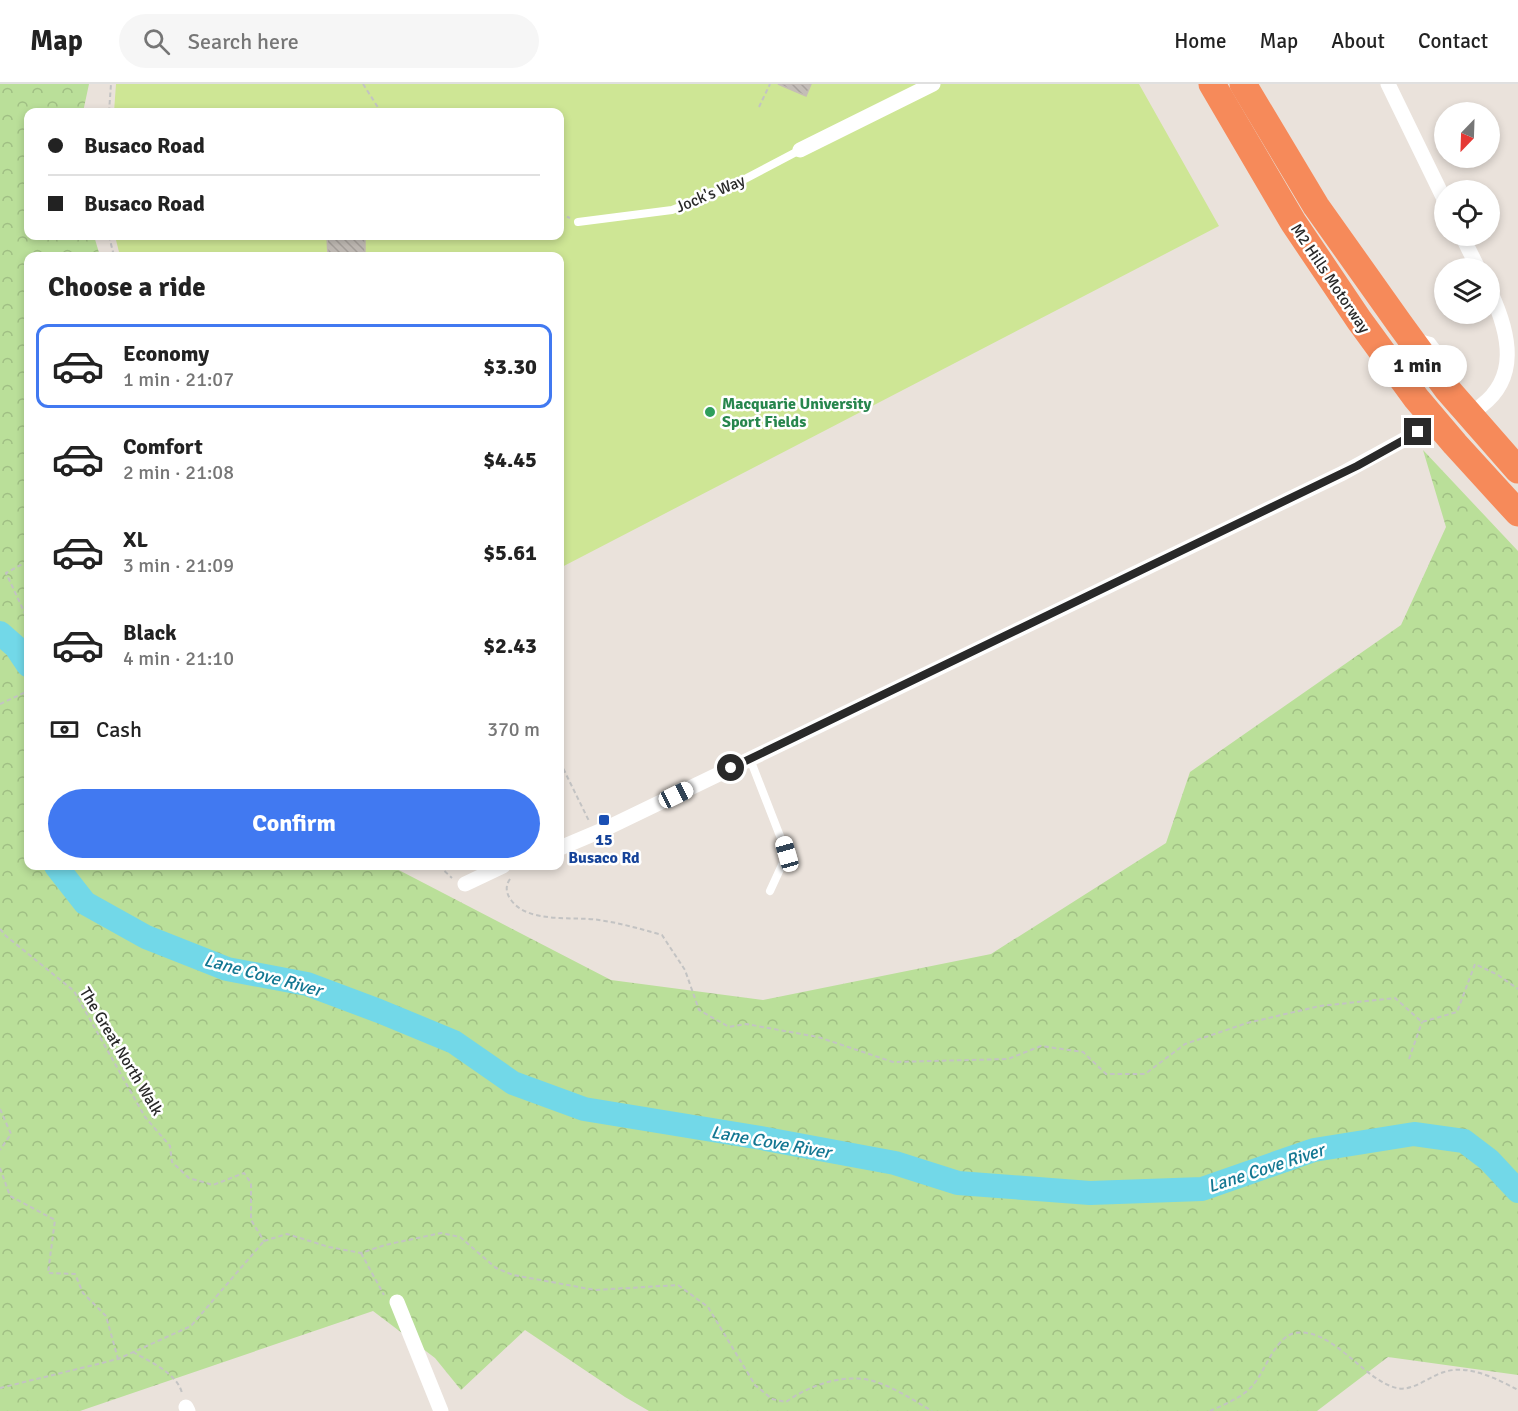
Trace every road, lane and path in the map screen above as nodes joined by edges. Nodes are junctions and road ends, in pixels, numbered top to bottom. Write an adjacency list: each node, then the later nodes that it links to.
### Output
1 (111, 84): 9 (path)
2 (363, 84): 10 (path)
3 (770, 84): 8 (path)
4 (933, 84): 11 (street)
5 (1212, 84): 19 (highway, M2 Hills Motorway)
6 (1243, 84): 16 (highway, M2 Hills Motorway)
7 (1388, 84): 12 (street)
8 (759, 107)
9 (109, 108)
10 (378, 108)
11 (800, 150): 13 (lane, Jock's Way)
12 (1435, 180)
13 (578, 222)
14 (1500, 313): 15 (street)
15 (1517, 350): 16 (street)
16 (1478, 414): 18 (highway, M2 Hills Motorway)
17 (1418, 432): 24 (street)
18 (1518, 470)
19 (1518, 513)
20 (24, 563): 21 (path)
21 (24, 611)
22 (24, 693): 23 (path)
23 (0, 704)
24 (750, 759): 27 (street); 30 (lane)
25 (564, 770): 26 (path)
26 (591, 824)
27 (564, 846)
28 (508, 870): 29 (street); 33 (path)
29 (465, 884)
30 (770, 891)
31 (0, 929): 38 (path, The Great North Walk)
32 (1518, 989): 33 (path)
33 (1422, 1022): 34 (path)
34 (1409, 1059)
35 (0, 1109): 36 (path)
36 (0, 1150)
37 (0, 1168): 42 (path)
38 (264, 1241): 39 (path); 41 (path)
39 (361, 1253): 40 (path); 47 (path)
40 (397, 1302): 46 (street)
41 (133, 1352): 42 (path); 45 (path)
42 (118, 1359): 43 (path)
43 (0, 1388)
44 (1518, 1390): 48 (path)
45 (187, 1409)
46 (441, 1411)
47 (932, 1411)
48 (1210, 1411)

